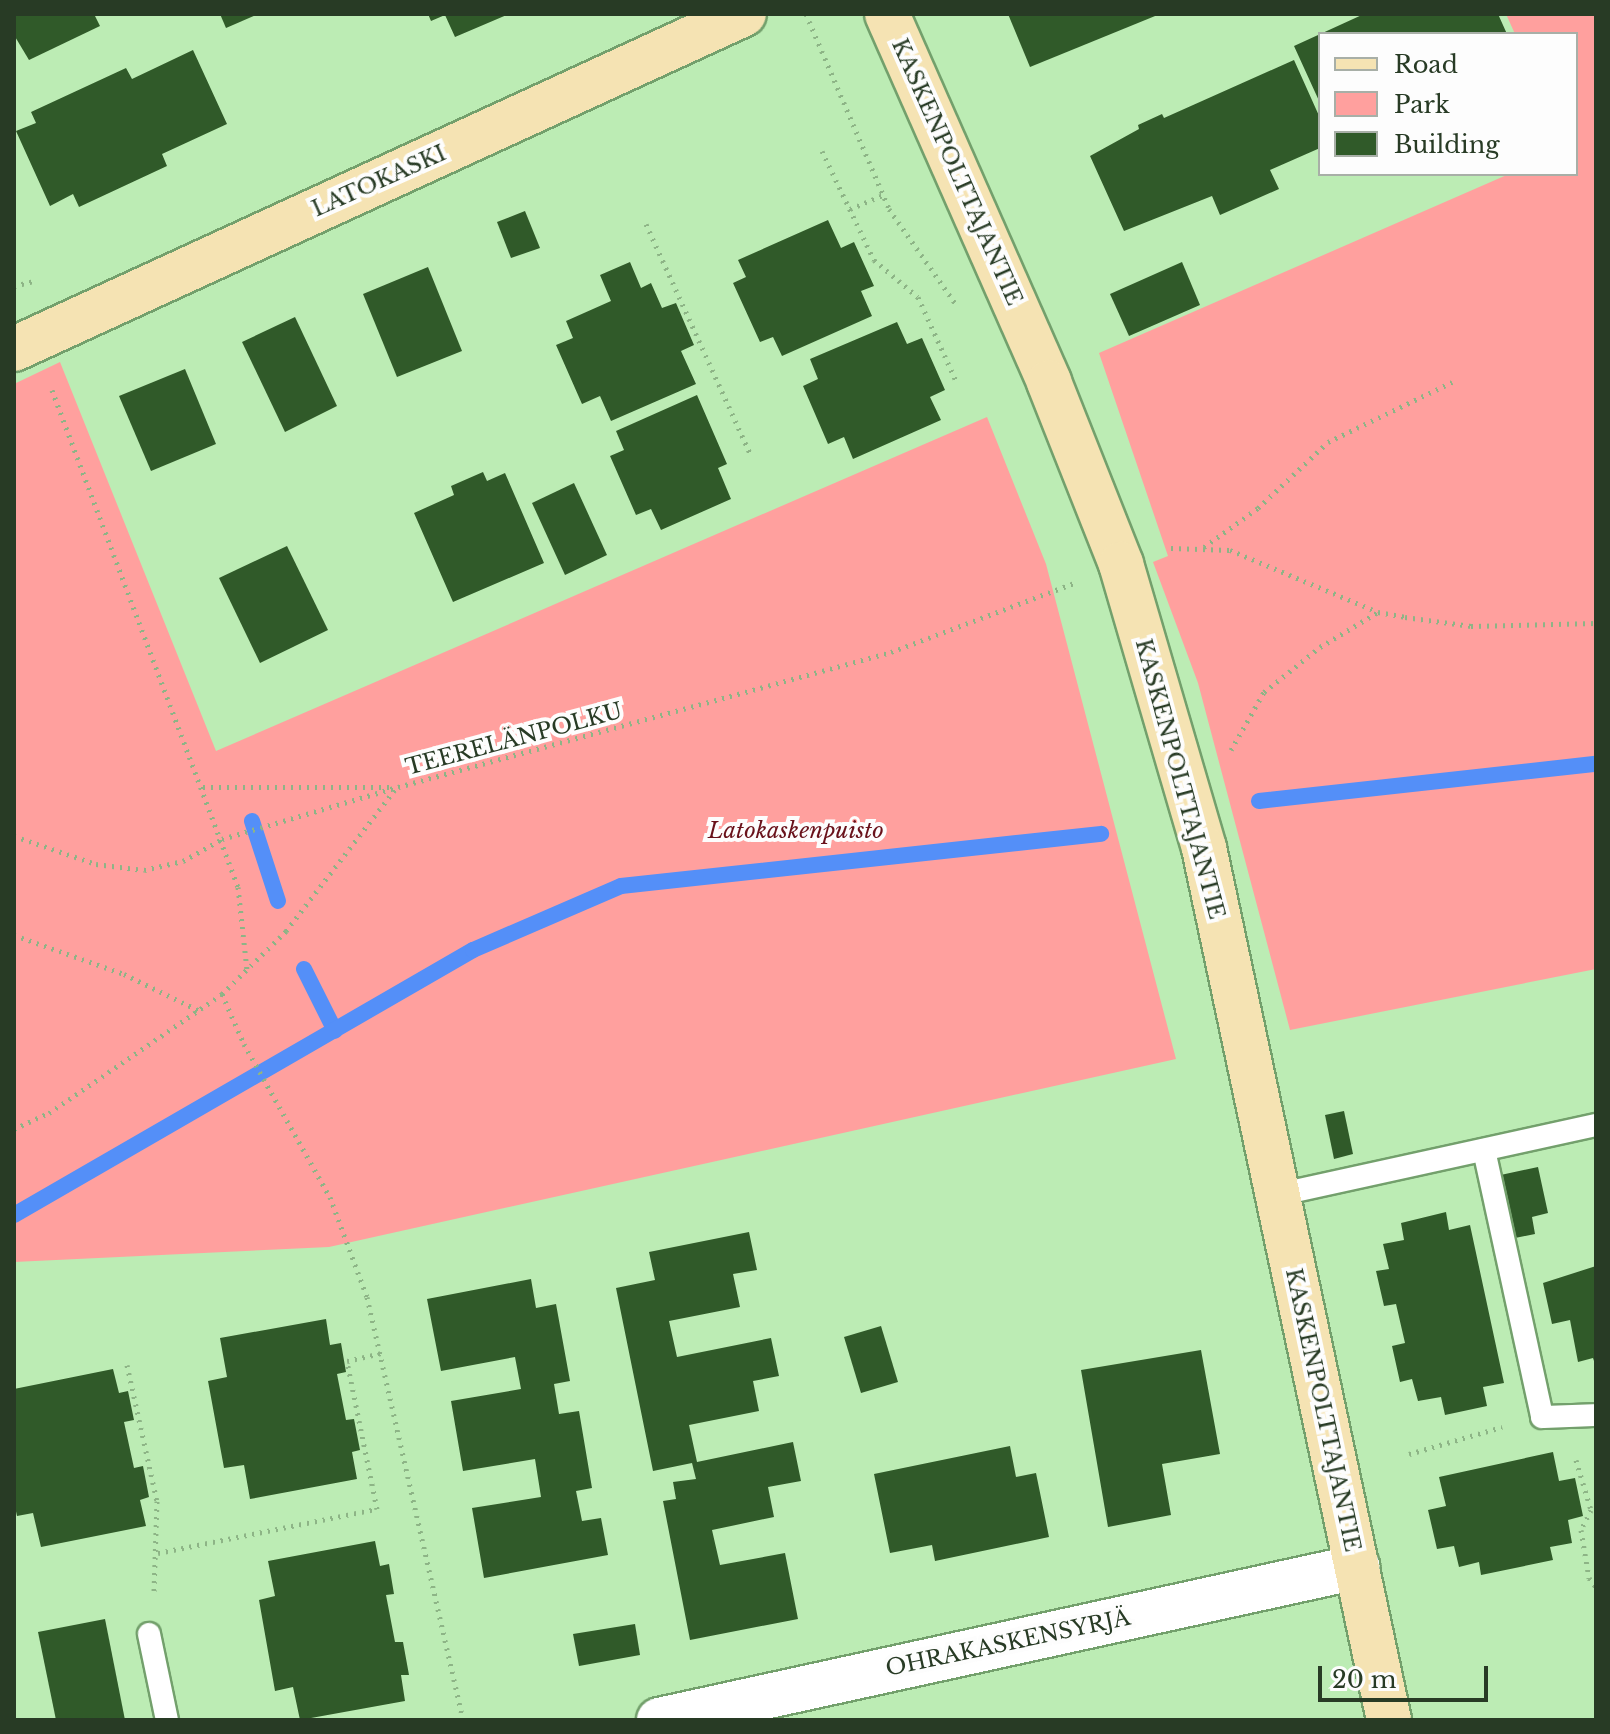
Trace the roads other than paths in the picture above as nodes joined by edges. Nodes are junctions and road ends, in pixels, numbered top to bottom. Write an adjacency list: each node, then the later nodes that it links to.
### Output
1 (744, 14): 3 (street, LATOKASKI)
2 (887, 14): 6 (street, KASKENPOLTTAJANTIE)
3 (20, 344)
4 (1596, 1125): 5 (lane)
5 (1484, 1150): 6 (lane); 7 (lane)
6 (1277, 1195): 8 (street, KASKENPOLTTAJANTIE)
7 (1596, 1415)
8 (1357, 1567): 11 (street, OHRAKASKENSYRJÄ); 12 (street, KASKENPOLTTAJANTIE)
9 (149, 1634): 10 (lane)
10 (167, 1720)
11 (659, 1720)
12 (1389, 1720)

